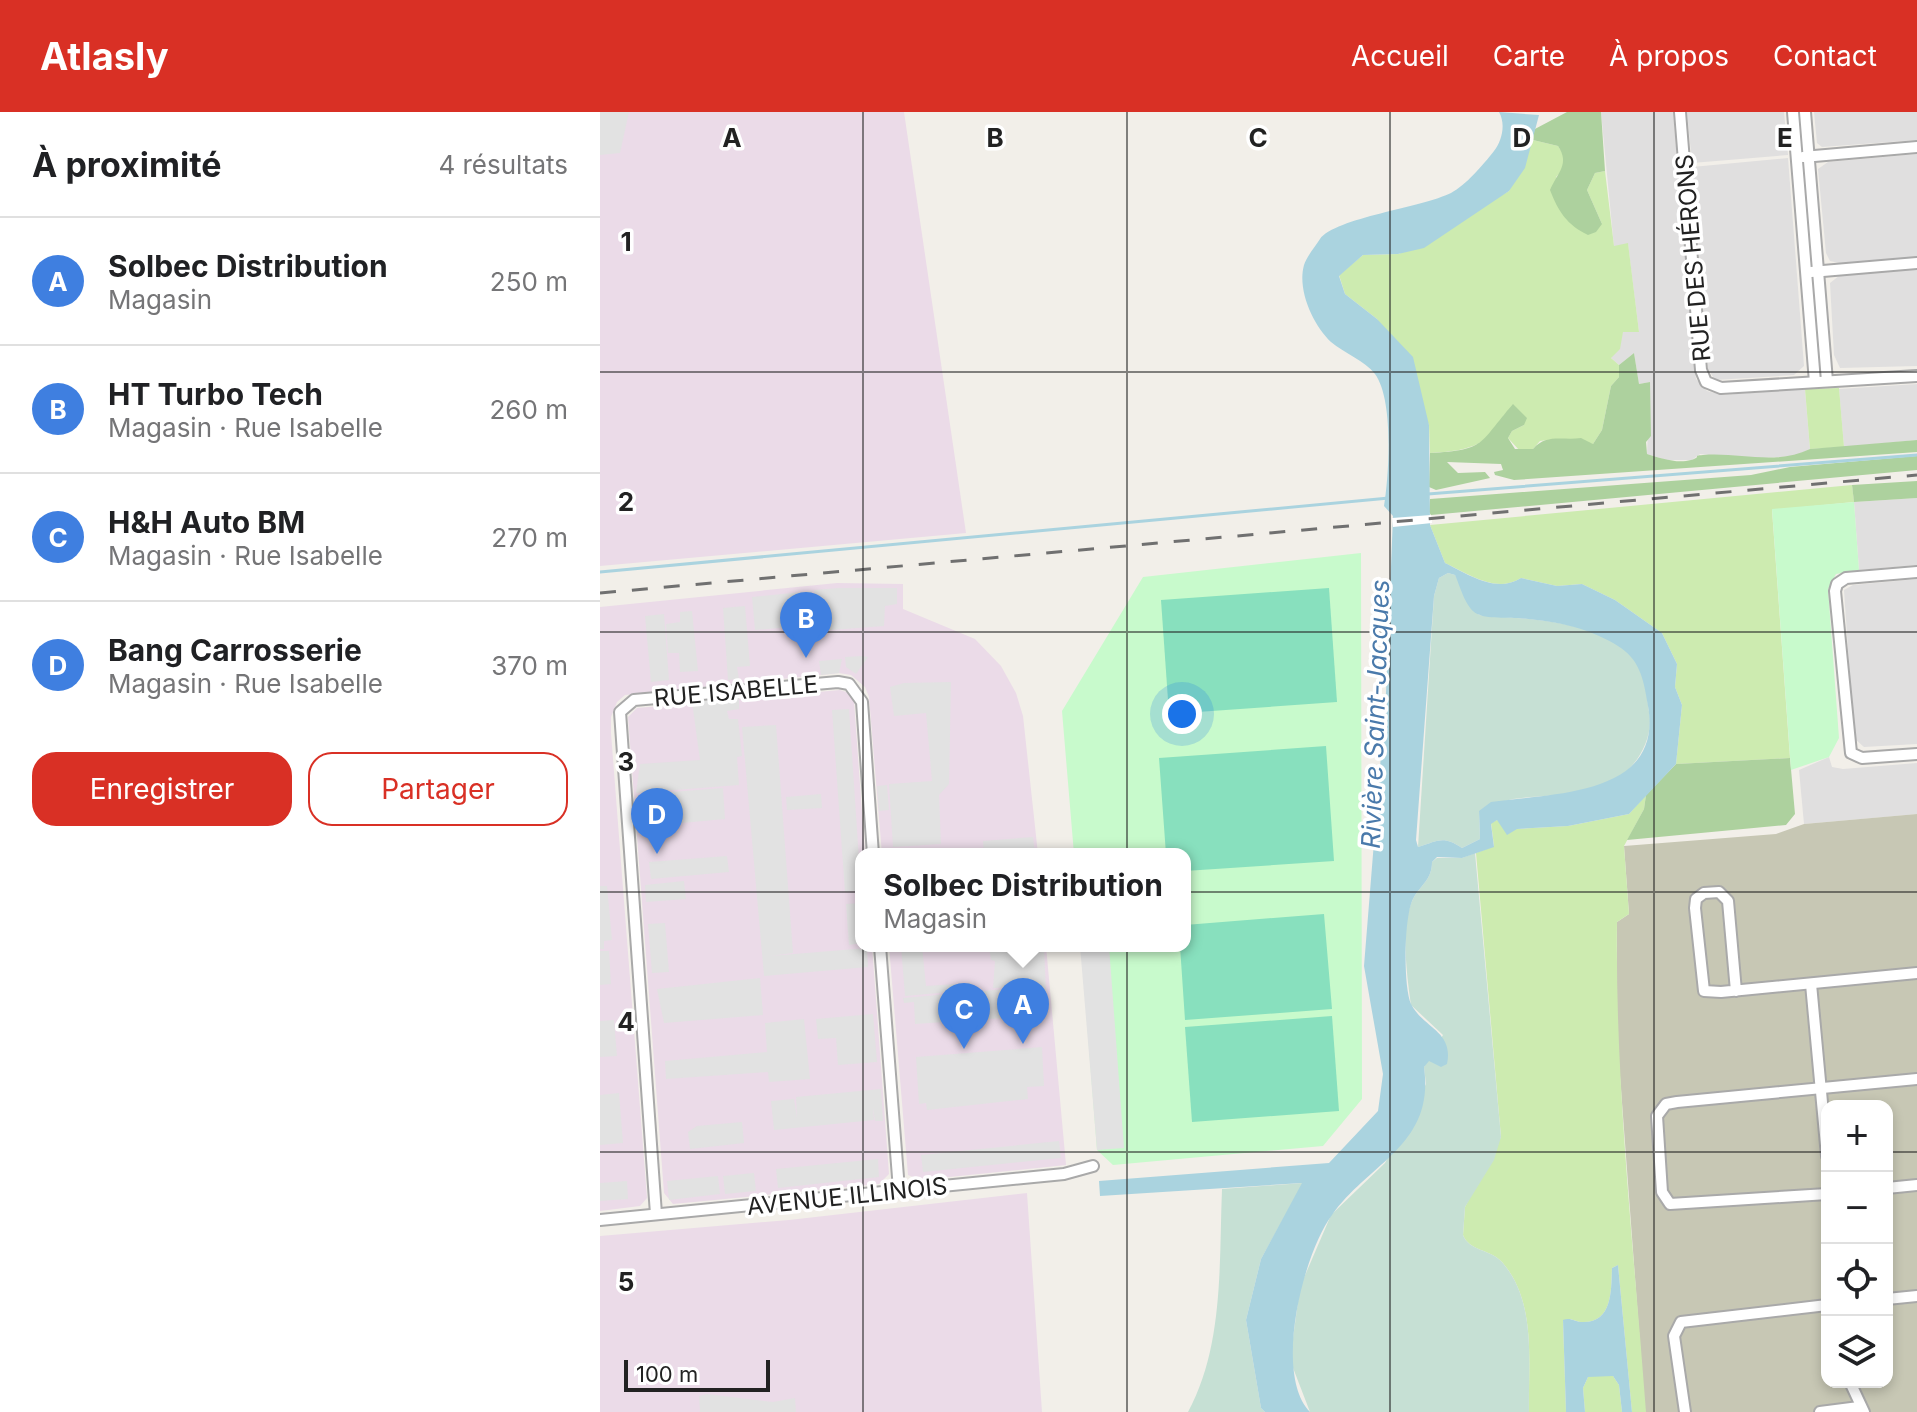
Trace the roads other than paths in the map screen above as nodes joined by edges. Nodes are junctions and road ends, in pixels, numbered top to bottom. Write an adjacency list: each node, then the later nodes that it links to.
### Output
1 (1680, 112): 12 (street, RUE DES HÉRONS)
2 (1793, 112): 6 (street)
3 (1805, 112): 5 (street)
4 (1917, 147): 5 (street)
5 (1808, 157): 6 (street); 9 (street)
6 (1796, 158): 8 (street)
7 (1917, 263): 9 (street)
8 (1806, 272): 9 (street); 12 (street)
9 (1818, 272): 11 (street)
10 (1917, 376): 11 (street, RUE DES HÉRONS)
11 (1827, 381): 12 (street, RUE DES HÉRONS)
12 (1815, 382)
13 (1917, 572): 14 (street)
14 (1917, 754)
15 (873, 848): 28 (street, RUE ISABELLE)
16 (880, 952): 26 (street)
17 (1917, 973): 18 (street)
18 (1811, 984): 19 (street); 21 (street)
19 (1736, 991): 19 (street)
20 (1917, 1079): 21 (street)
21 (1821, 1088): 22 (street); 27 (street)
22 (1822, 1100)
23 (1093, 1166): 26 (street, AVENUE ILLINOIS)
24 (1917, 1185): 25 (street)
25 (1893, 1187)
26 (899, 1190): 28 (street, AVENUE ILLINOIS)
27 (1821, 1194)
28 (656, 1214): 29 (street, AVENUE ILLINOIS)
29 (600, 1220)
30 (1917, 1296): 31 (street)
31 (1893, 1298)
32 (1821, 1306): 35 (street)
33 (1853, 1388): 34 (street)
34 (1862, 1409): 36 (street)
35 (1685, 1412)
36 (1820, 1412)

